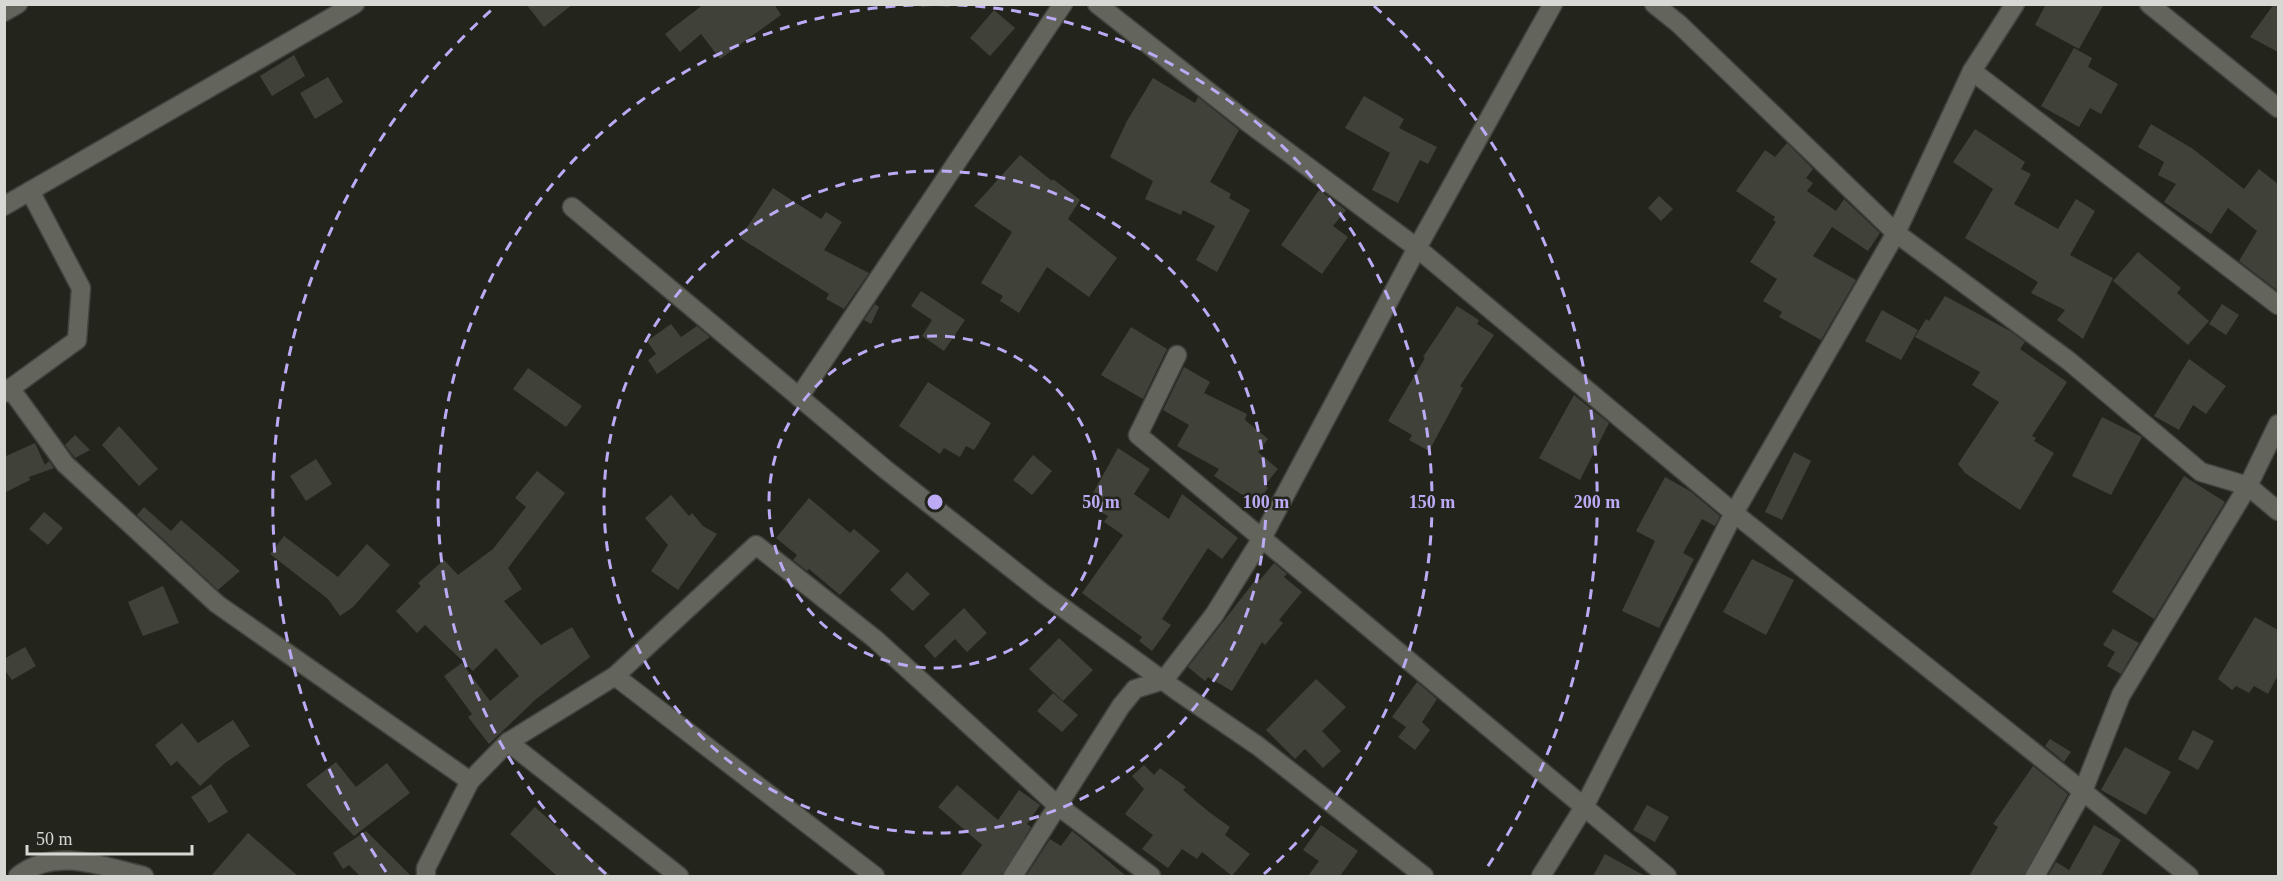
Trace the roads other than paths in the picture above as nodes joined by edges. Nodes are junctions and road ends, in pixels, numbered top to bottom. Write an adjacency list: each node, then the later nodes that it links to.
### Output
1 (18, 4): 9 (street)
2 (355, 4): 12 (street)
3 (1063, 4): 20 (street)
4 (1097, 4): 16 (street)
5 (1553, 4): 16 (street)
6 (1654, 4): 15 (street)
7 (2015, 4): 10 (street)
8 (2149, 4): 11 (street)
9 (4, 12)
10 (1972, 71): 15 (street); 17 (street)
11 (2278, 108)
12 (30, 191): 13 (street); 19 (street)
13 (4, 206)
14 (572, 207): 20 (street)
15 (1896, 233): 22 (street); 24 (street)
16 (1417, 248): 24 (street); 25 (street)
17 (2278, 306)
18 (1178, 355): 25 (street)
19 (7, 390): 29 (street)
20 (799, 398): 27 (street)
21 (2278, 424): 22 (street)
22 (2248, 486): 23 (street); 30 (street)
23 (2278, 511)
24 (1734, 513): 30 (street); 32 (street)
25 (1262, 538): 27 (street); 32 (street)
26 (615, 676): 28 (street); 31 (street); 37 (street)
27 (1164, 680): 31 (street); 40 (street)
28 (508, 742): 29 (street); 36 (street)
29 (470, 781): 35 (street)
30 (2083, 791): 43 (street); 44 (street)
31 (1057, 805): 38 (street); 39 (street)
32 (1584, 807): 41 (street); 42 (street)
33 (18, 876): 34 (street)
34 (144, 876)
35 (426, 876)
36 (679, 876)
37 (875, 876)
38 (1013, 876)
39 (1151, 876)
40 (1424, 876)
41 (1541, 876)
42 (1667, 876)
43 (2035, 876)
44 (2189, 876)

